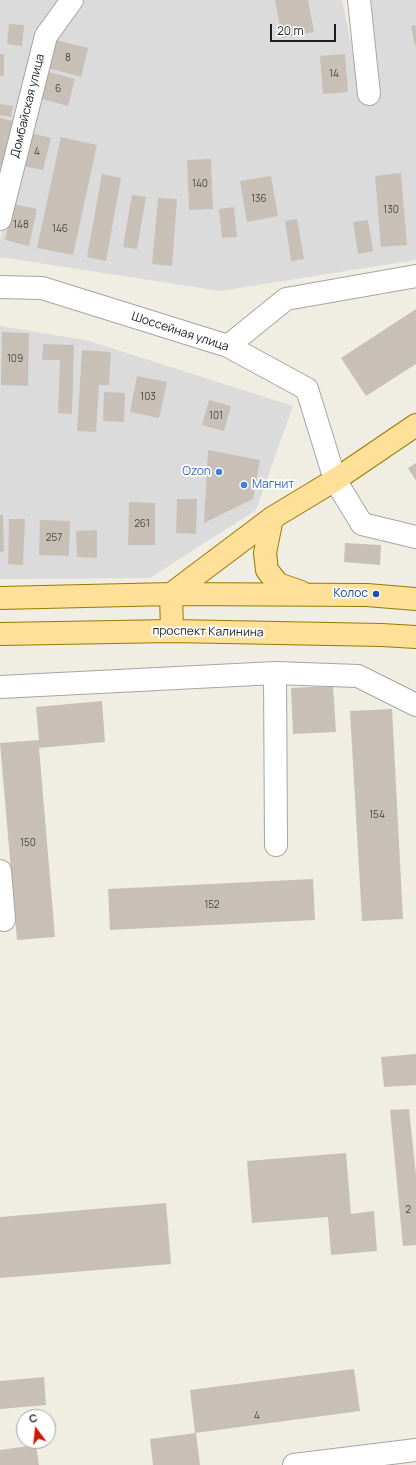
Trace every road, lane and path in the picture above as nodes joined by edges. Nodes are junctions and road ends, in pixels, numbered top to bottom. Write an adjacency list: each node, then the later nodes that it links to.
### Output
1 (72, 0): 4 (street, Домбайская улица)
2 (359, 0): 3 (street)
3 (369, 94)
4 (0, 219)
5 (416, 276): 7 (street)
6 (0, 287): 7 (street, Шоссейная улица)
7 (228, 346): 9 (street, Шоссейная улица)
8 (416, 425): 9 (main road)
9 (336, 480): 10 (main road); 11 (street, Шоссейная улица)
10 (272, 518): 12 (main road); 13 (main road)
11 (416, 537)
12 (171, 594): 13 (main road); 14 (main road); 16 (main road)
13 (312, 595): 15 (main road)
14 (0, 598)
15 (416, 599)
16 (172, 631): 17 (main road, проспект Калинина); 18 (main road, проспект Калинина)
17 (0, 634)
18 (416, 637)
19 (275, 673): 20 (street); 21 (street); 22 (street)
20 (0, 687)
21 (416, 705)
22 (276, 845)
23 (0, 871): 24 (street)
24 (4, 920)
25 (416, 1450): 26 (street)
26 (294, 1465)

